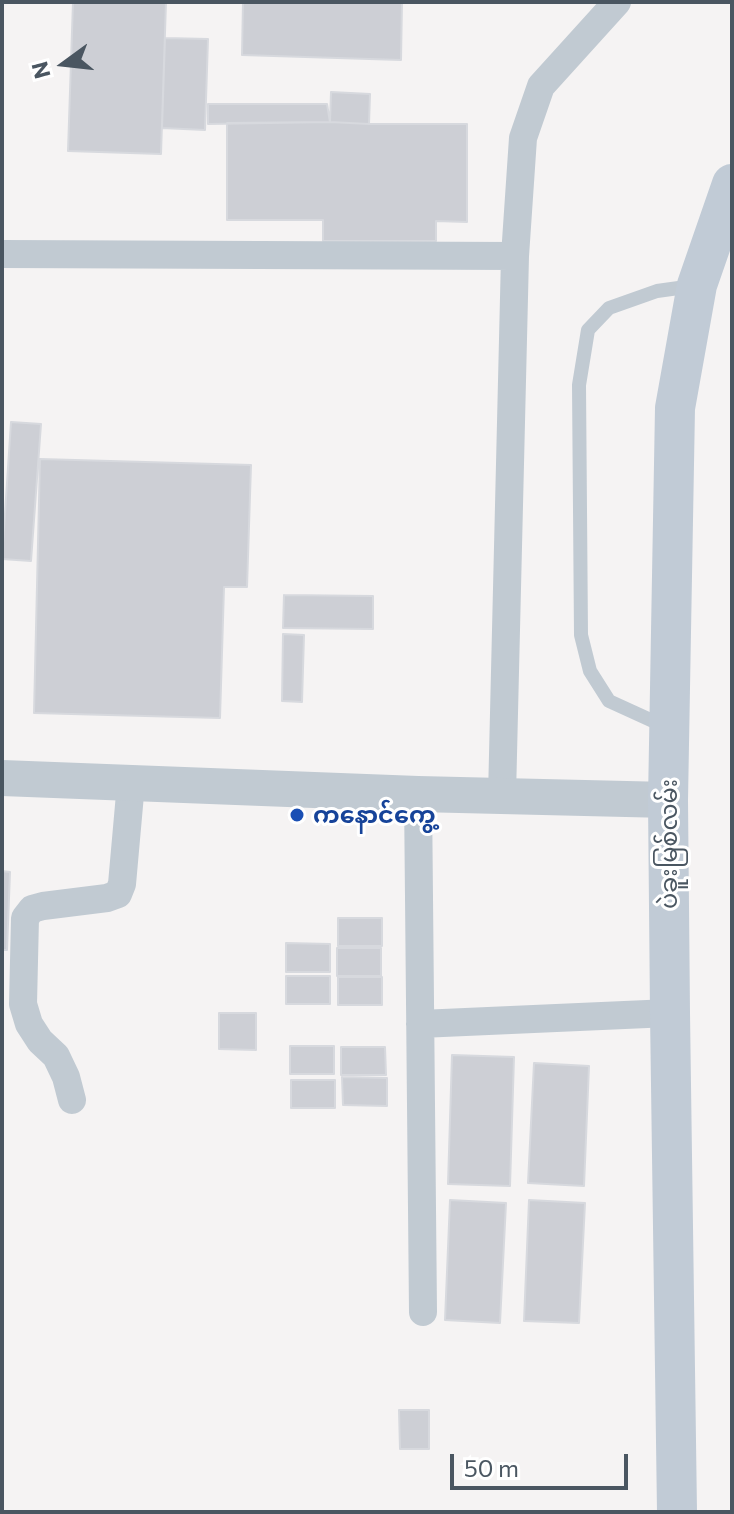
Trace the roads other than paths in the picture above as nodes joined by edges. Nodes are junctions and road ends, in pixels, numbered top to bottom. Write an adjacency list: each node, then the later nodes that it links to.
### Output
1 (617, 2): 4 (street)
2 (732, 184): 5 (main road, ပဲခူးမြစ်လမ်း)
3 (2, 254): 4 (street)
4 (515, 256): 10 (street)
5 (697, 285): 6 (main road, ပဲခူးမြစ်လမ်း); 6 (lane)
6 (669, 729): 11 (main road, ပဲခူးမြစ်လမ်း)
7 (2, 778): 8 (street)
8 (131, 783): 9 (street); 14 (street)
9 (418, 794): 10 (street); 13 (street)
10 (502, 796): 11 (street)
11 (668, 800): 12 (main road, ပဲခူးမြစ်လမ်း)
12 (670, 1013): 13 (street); 16 (main road, ပဲခူးမြစ်လမ်း)
13 (420, 1024): 15 (street)
14 (72, 1100)
15 (423, 1312)
16 (677, 1512)

